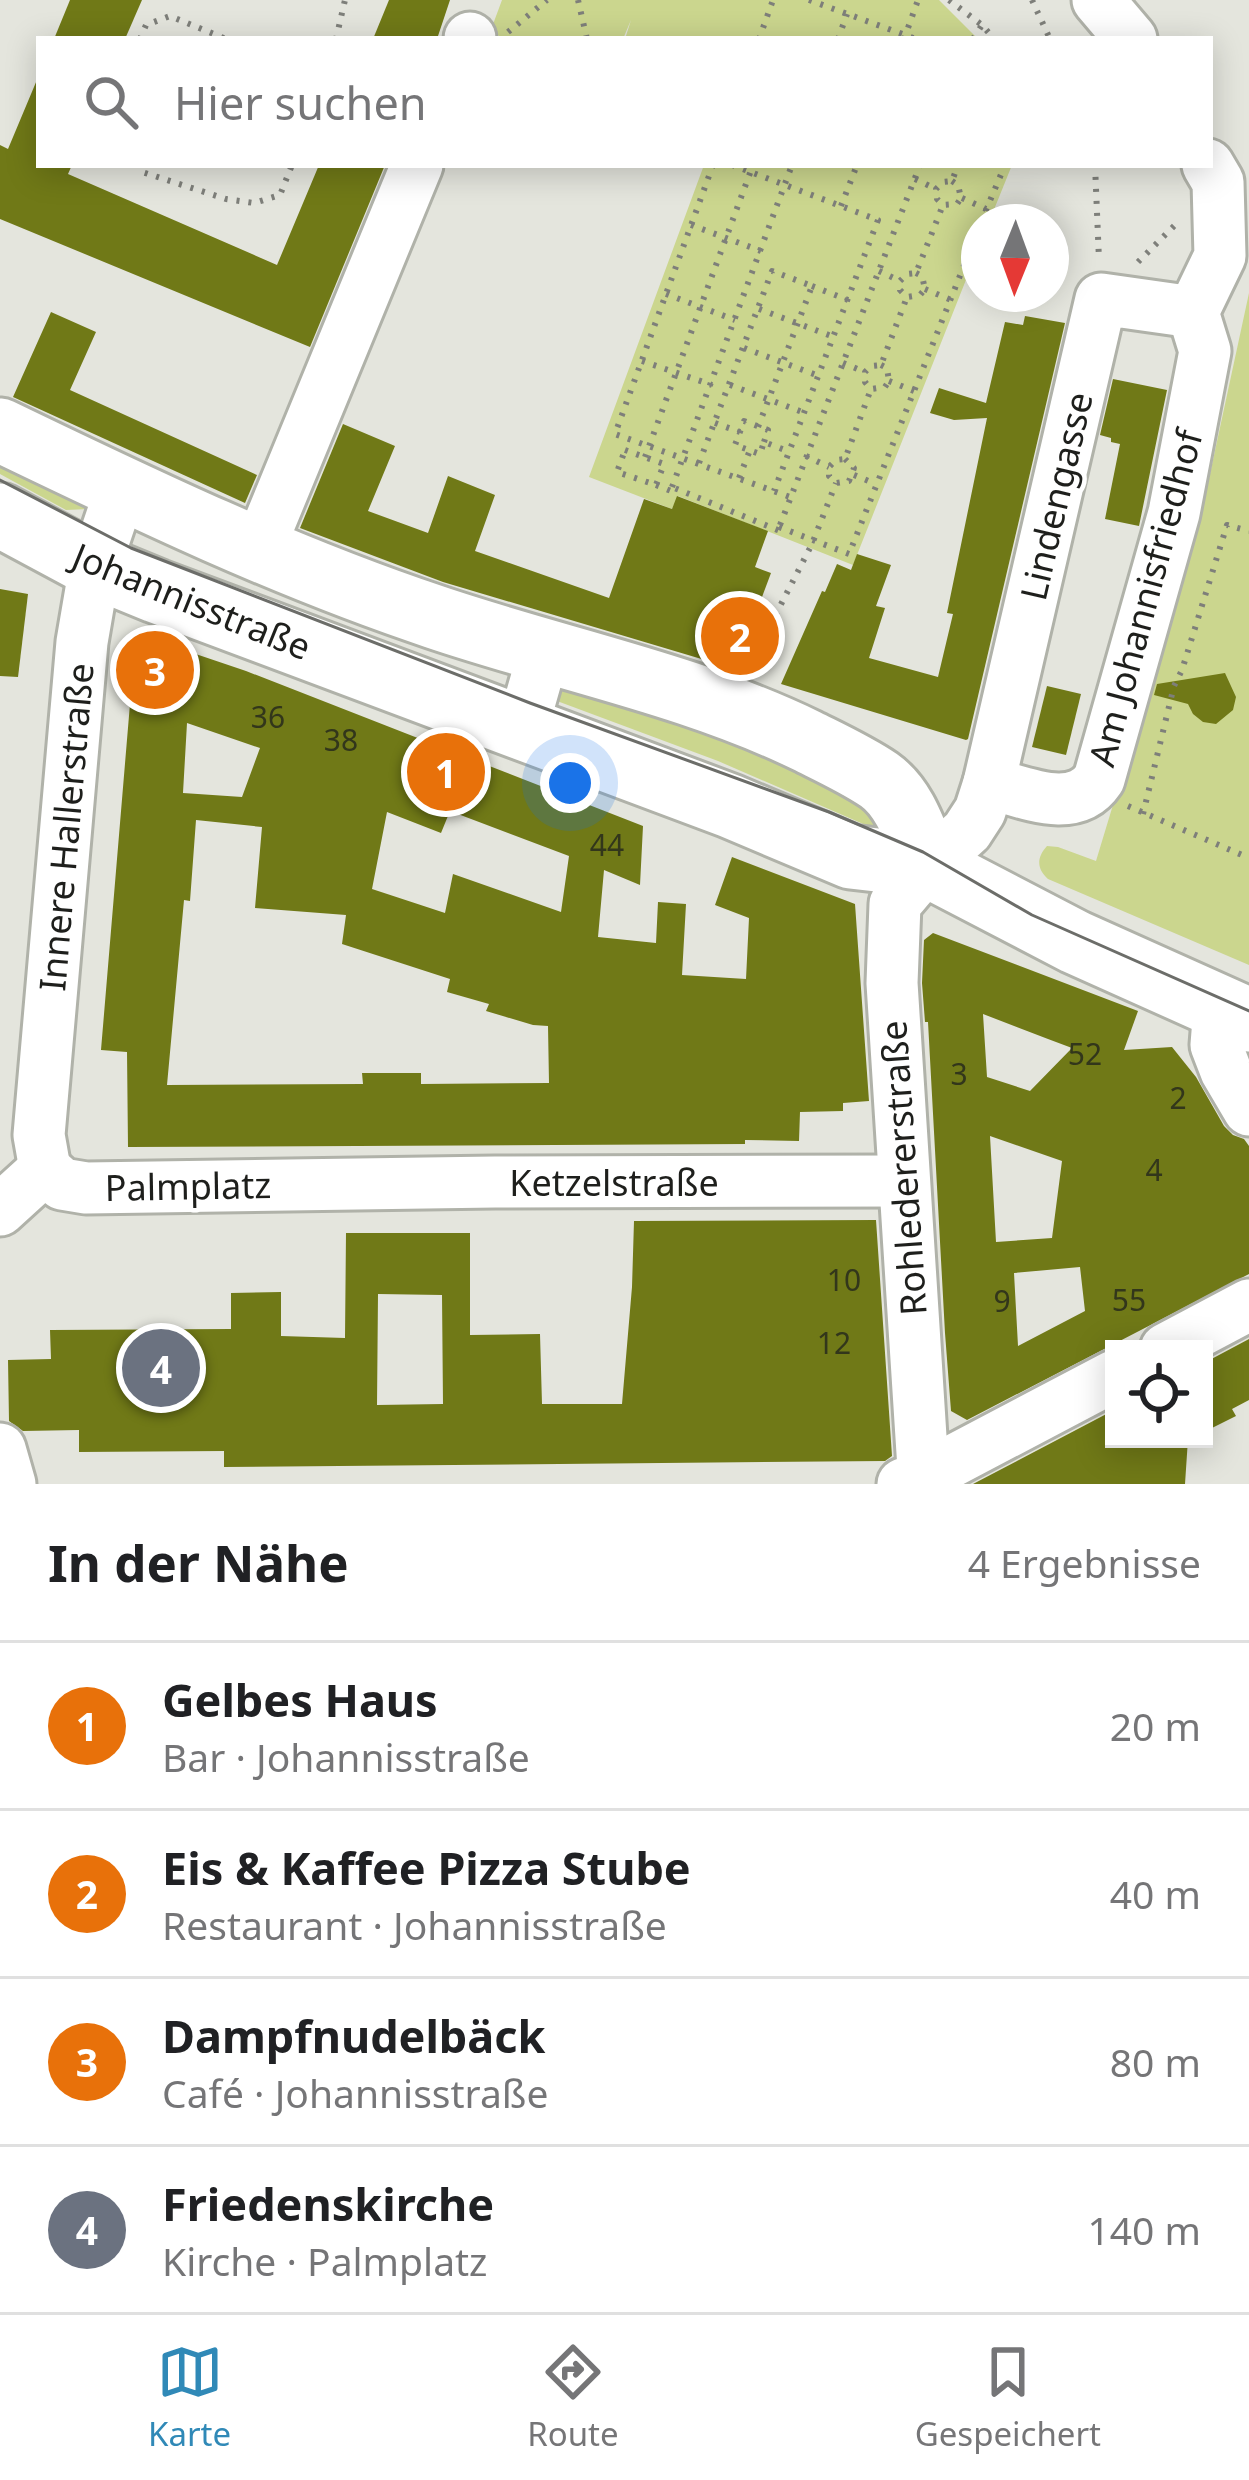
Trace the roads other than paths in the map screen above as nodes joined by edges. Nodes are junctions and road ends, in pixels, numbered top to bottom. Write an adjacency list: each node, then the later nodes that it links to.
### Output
1 (1098, 0): 2 (street)
2 (1128, 36)
3 (416, 168): 9 (street, Johannisstraße)
4 (1223, 201): 5 (street)
5 (1192, 312): 13 (street, Lindengasse); 13 (street, Am Johannisfriedhof)
6 (0, 430): 7 (main road, Johannisstraße)
7 (121, 489): 9 (main road, Johannisstraße); 10 (street, Innere Hallerstraße)
8 (0, 515): 10 (main road, Johannisstraße)
9 (258, 551): 11 (main road, Johannisstraße)
10 (95, 566): 12 (main road, Johannisstraße); 17 (street, Innere Hallerstraße)
11 (544, 652): 12 (street); 14 (main road, Johannisstraße)
12 (522, 729): 14 (main road, Johannisstraße)
13 (989, 783): 14 (street)
14 (929, 866): 15 (main road, Johannisstraße); 18 (street, Rohledererstraße)
15 (1234, 1013): 16 (street)
16 (1249, 1110)
17 (22, 1168): 19 (street, Palmplatz); 20 (street)
18 (903, 1181): 19 (street, Ketzelstraße); 25 (street, Rohledererstraße)
19 (325, 1184)
20 (0, 1210)
21 (1249, 1305): 22 (street)
22 (1183, 1340)
23 (1105, 1381): 25 (street)
24 (0, 1450): 26 (street)
25 (917, 1482)
26 (10, 1484)

